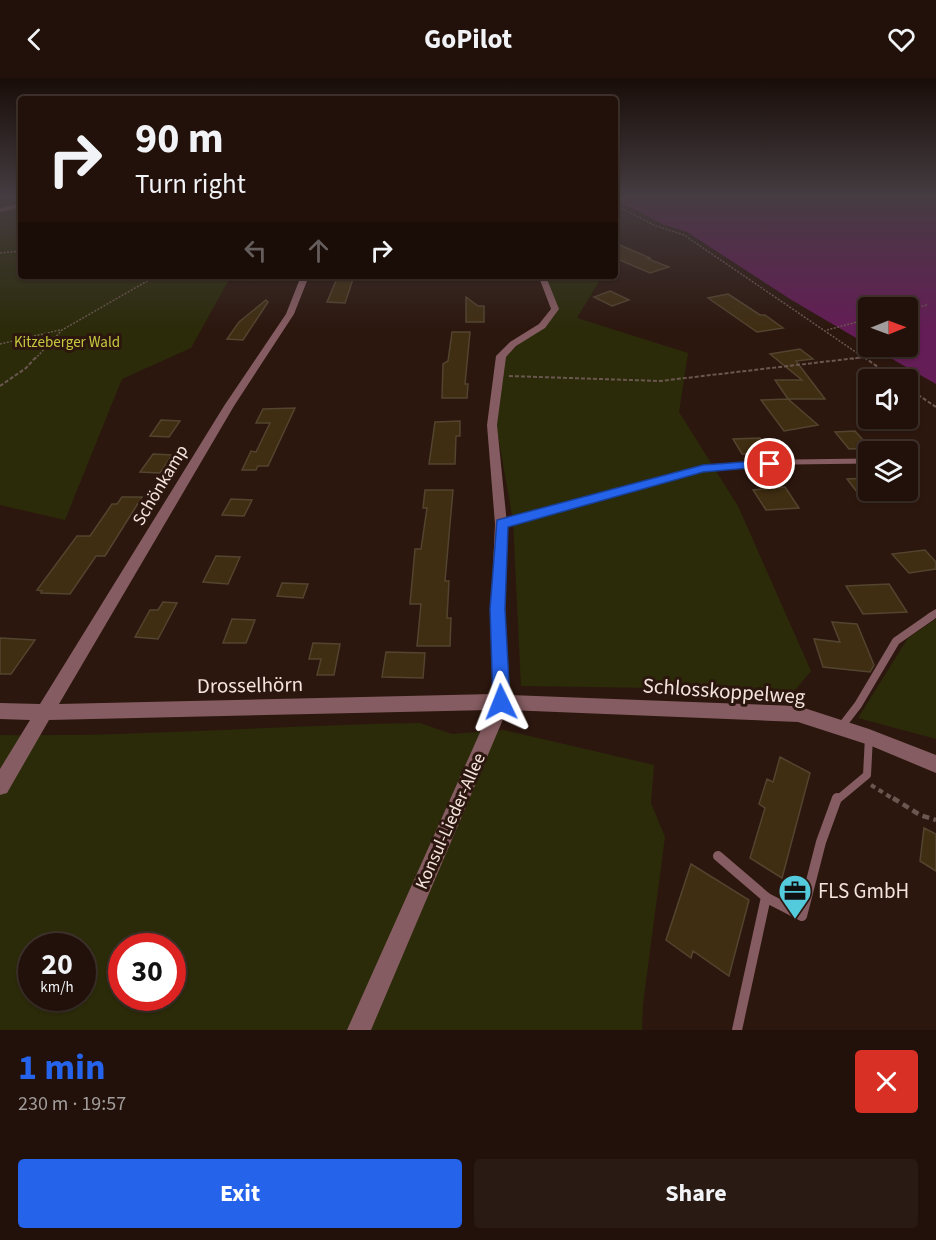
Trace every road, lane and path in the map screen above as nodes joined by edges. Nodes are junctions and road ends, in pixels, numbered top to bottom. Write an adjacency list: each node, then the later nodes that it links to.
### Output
1 (692, 240): 11 (path)
2 (18, 251): 3 (path)
3 (0, 253)
4 (151, 279): 10 (path)
5 (304, 279): 25 (street, Schönkamp)
6 (543, 279): 16 (street, Konsul-Lieder-Allee)
7 (927, 305): 8 (path)
8 (918, 307)
9 (858, 322): 11 (path)
10 (62, 330): 12 (path); 17 (path)
11 (827, 330): 13 (path)
12 (0, 344)
13 (858, 351)
14 (866, 357): 15 (path); 16 (path)
15 (882, 369)
16 (499, 375): 21 (street, Konsul-Lieder-Allee)
17 (0, 386)
18 (918, 394): 19 (path)
19 (936, 406)
20 (858, 461): 21 (lane)
21 (501, 524): 23 (street, Konsul-Lieder-Allee)
22 (936, 612): 26 (lane)
23 (501, 702): 25 (street, Drosselhörn); 26 (street, Schlosskoppelweg); 34 (street, Konsul-Lieder-Allee)
24 (0, 711): 25 (street, Drosselhörn)
25 (45, 712): 30 (street, Schönkamp)
26 (840, 729): 27 (street, Schlosskoppelweg)
27 (868, 737): 28 (street, Schlosskoppelweg); 29 (lane)
28 (936, 764)
29 (862, 779): 31 (path); 33 (lane)
30 (0, 786)
31 (936, 820)
32 (718, 856): 33 (lane)
33 (766, 897): 35 (lane)
34 (359, 1030)
35 (737, 1030)

